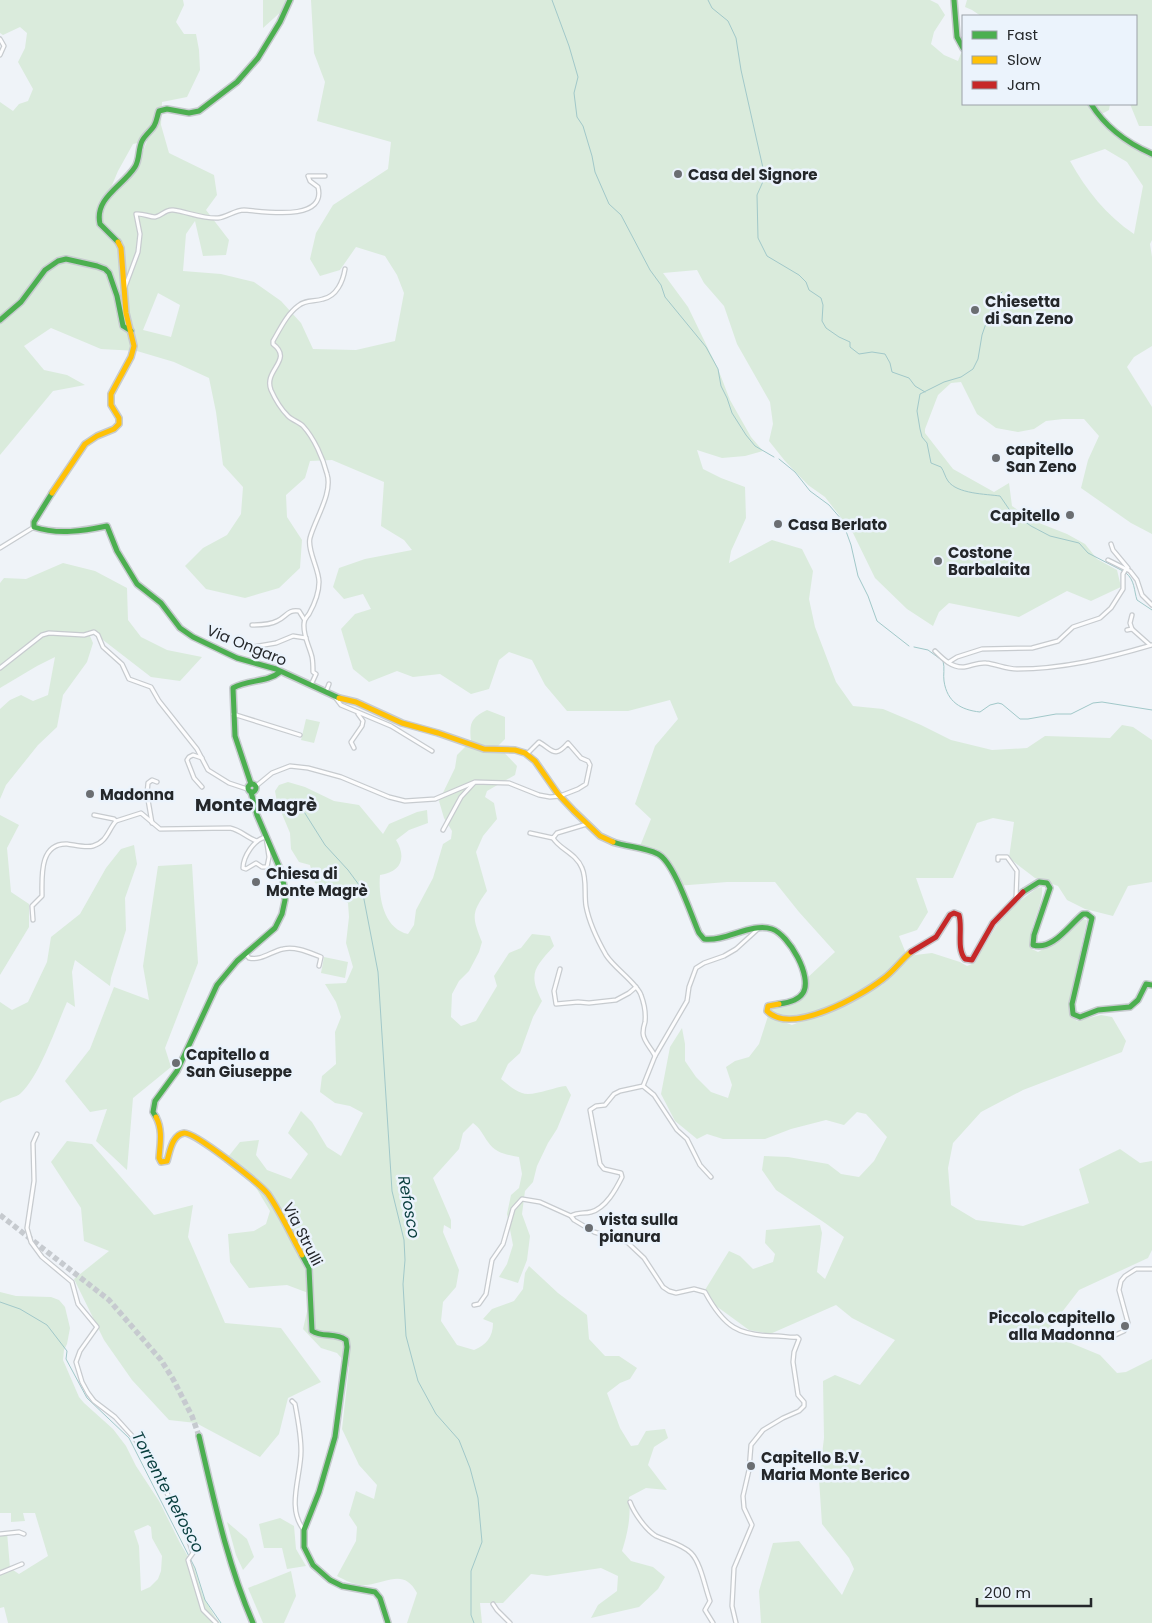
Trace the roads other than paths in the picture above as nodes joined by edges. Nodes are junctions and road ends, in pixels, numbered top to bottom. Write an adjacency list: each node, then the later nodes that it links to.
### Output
1 (290, 0): 10 (main road)
2 (954, 0): 4 (main road)
3 (0, 39): 5 (street)
4 (962, 47)
5 (0, 55)
6 (1092, 105): 7 (main road)
7 (1152, 154)
8 (325, 176): 10 (street)
9 (345, 269): 20 (street)
10 (125, 287): 12 (main road)
11 (0, 320): 12 (main road)
12 (131, 331): 13 (main road)
13 (34, 527): 15 (street); 28 (main road, Via Ongaro)
14 (1111, 544): 17 (street)
15 (0, 548)
16 (1108, 560): 17 (street)
17 (1126, 571): 18 (street); 26 (street)
18 (1152, 605)
19 (1132, 614): 23 (street)
20 (305, 620): 21 (street); 22 (street)
21 (252, 625)
22 (306, 638): 24 (street); 30 (street)
23 (1151, 645): 26 (street)
24 (252, 647)
25 (935, 651): 26 (street)
26 (949, 662)
27 (0, 668): 39 (street)
28 (280, 672): 30 (main road, Via Ongaro); 34 (main road)
29 (329, 684): 31 (street)
30 (311, 685): 31 (main road, Via Ongaro)
31 (326, 692): 32 (main road, Via Ongaro)
32 (335, 697): 33 (street); 38 (main road, Via Ongaro)
33 (356, 712): 36 (street); 37 (street)
34 (233, 714): 35 (street); 43 (main road)
35 (300, 735)
36 (354, 748)
37 (432, 752)
38 (528, 754): 44 (main road); 44 (street, Via Ongaro)
39 (203, 758): 42 (street); 43 (street)
40 (157, 782): 47 (street)
41 (475, 782): 43 (street); 44 (street); 49 (street)
42 (202, 787)
43 (251, 788): 51 (main road)
44 (560, 796): 48 (main road)
45 (94, 815): 46 (street)
46 (116, 821): 47 (street); 56 (street)
47 (152, 824): 53 (street)
48 (588, 824): 52 (street); 57 (main road)
49 (443, 830)
50 (530, 833): 52 (street)
51 (266, 837): 53 (street); 53 (street); 58 (main road)
52 (553, 838): 62 (street)
53 (257, 840)
54 (998, 860): 55 (street)
55 (1015, 900): 57 (main road); 61 (main road)
56 (33, 920)
57 (758, 929): 63 (street)
58 (246, 954): 59 (street); 74 (main road, Via Strulli)
59 (319, 966)
60 (560, 969): 62 (street)
61 (1152, 985)
62 (636, 987): 63 (street)
63 (655, 1056): 64 (street)
64 (643, 1086): 66 (street); 67 (street)
65 (38, 1134): 80 (street)
66 (711, 1177)
67 (572, 1216): 69 (street); 85 (street)
68 (1152, 1269): 70 (street)
69 (474, 1305)
70 (1109, 1338)
71 (292, 1400): 74 (street)
72 (198, 1436): 81 (main road)
73 (630, 1502): 84 (street)
74 (304, 1530): 82 (main road)
75 (0, 1534): 76 (street)
76 (24, 1534)
77 (22, 1564): 78 (street)
78 (0, 1573)
79 (493, 1604): 83 (street)
80 (216, 1623)
81 (253, 1623)
82 (388, 1623)
83 (510, 1623)
84 (714, 1623)
85 (736, 1623)

